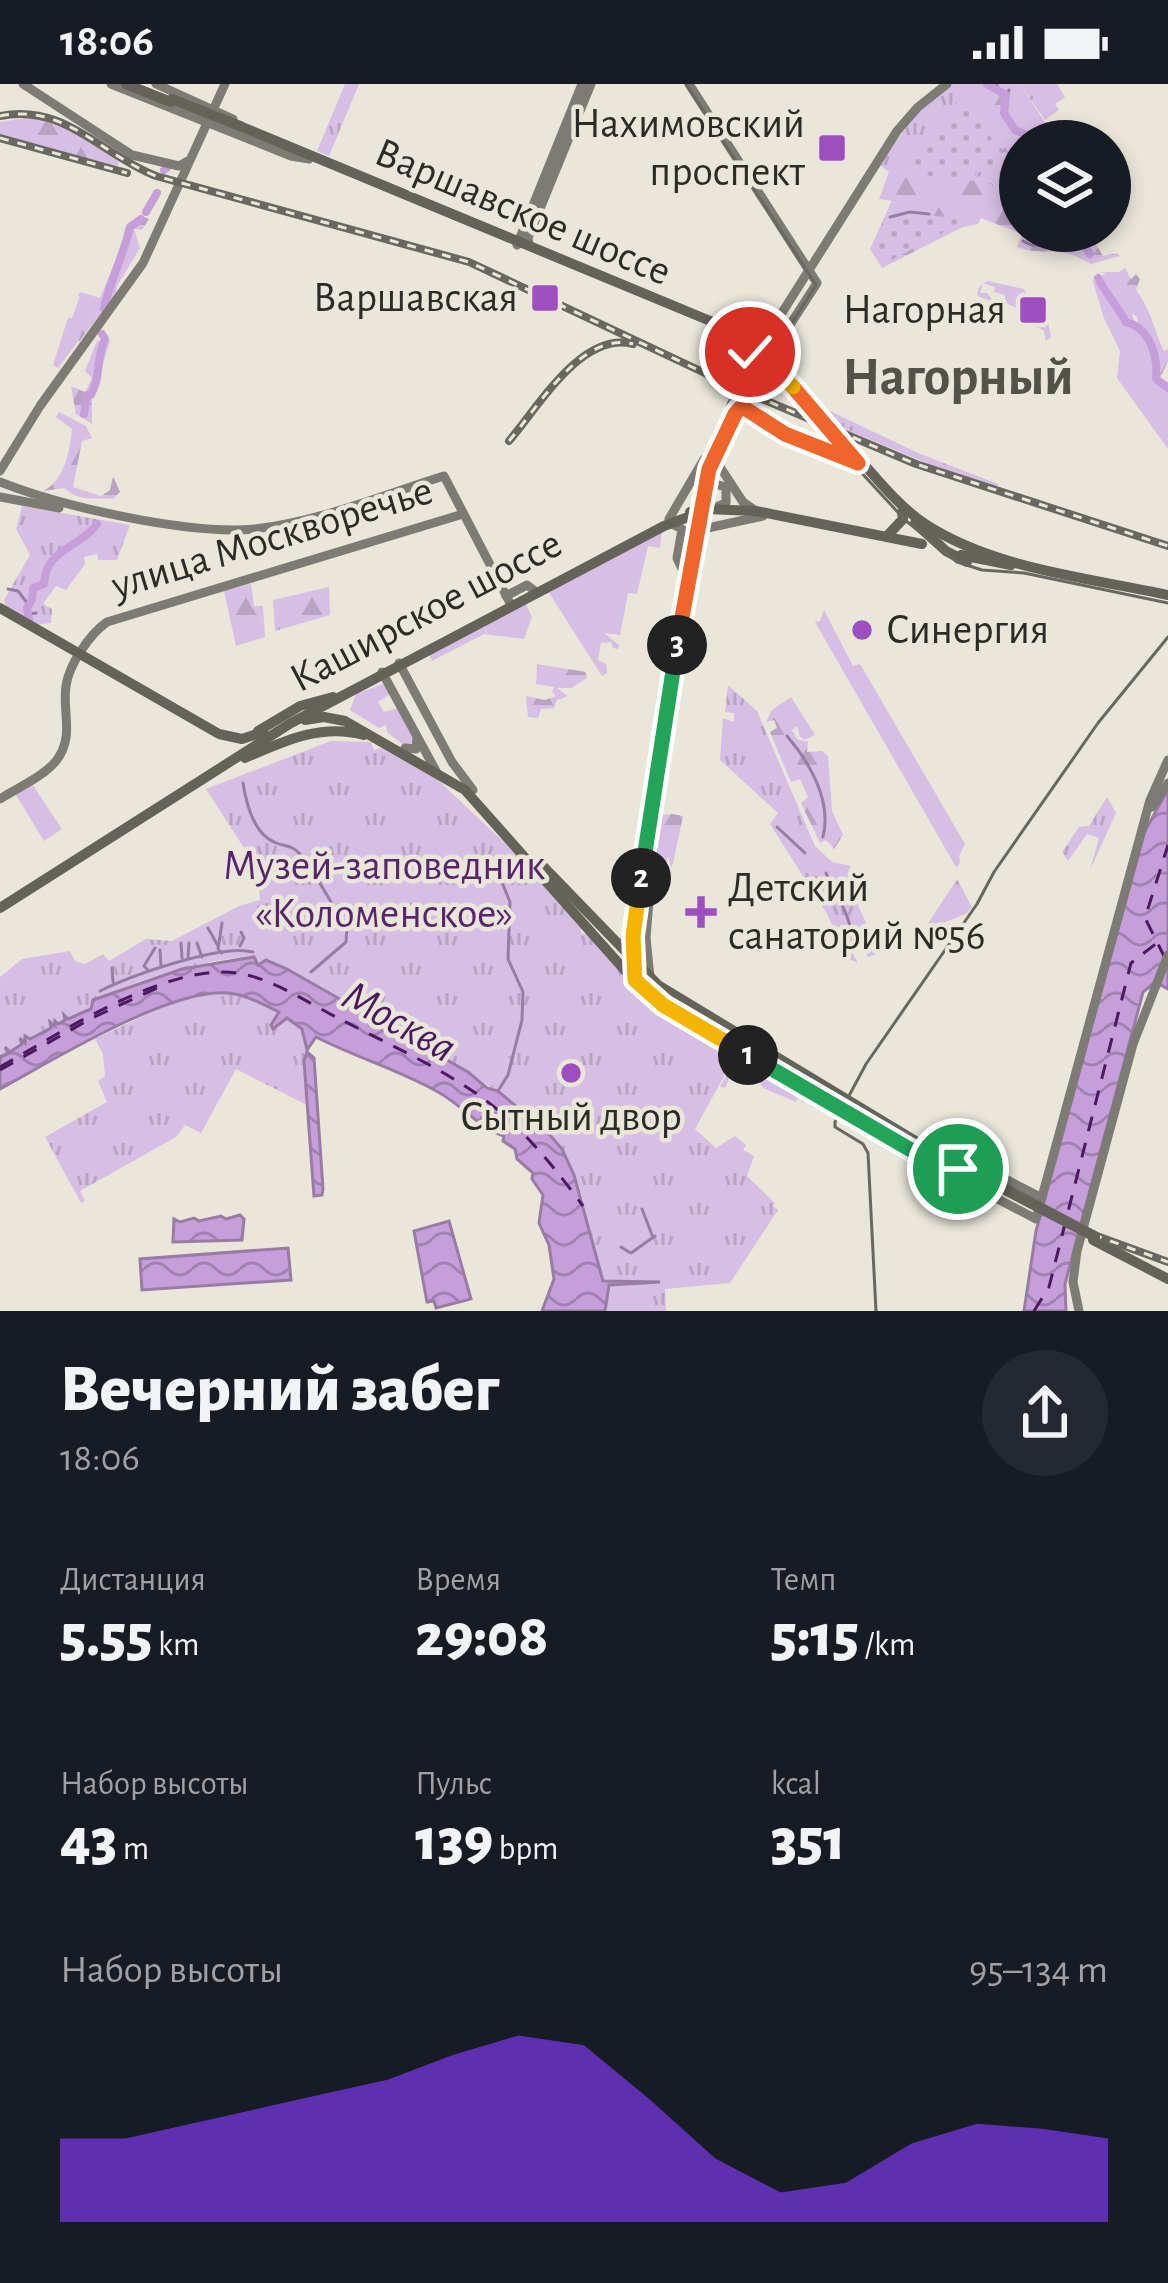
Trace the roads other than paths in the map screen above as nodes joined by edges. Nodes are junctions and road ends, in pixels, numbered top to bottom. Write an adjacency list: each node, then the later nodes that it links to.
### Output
1 (23, 84): 15 (main road)
2 (111, 84): 9 (main road)
3 (156, 84): 10 (main road)
4 (223, 84): 10 (main road)
5 (586, 84): 17 (main road)
6 (686, 84): 18 (main road)
7 (944, 84): 18 (main road)
8 (133, 85): 9 (main road, Варшавское шоссе)
9 (175, 104): 11 (main road); 13 (main road, Варшавское шоссе, bridge)
10 (212, 108): 11 (main road); 13 (main road)
11 (207, 123): 12 (main road); 13 (main road)
12 (202, 135): 14 (main road); 30 (main road)
13 (302, 156): 17 (main road, Варшавское шоссе)
14 (188, 161): 15 (main road); 16 (main road)
15 (173, 164): 16 (main road)
16 (179, 179): 30 (main road)
17 (522, 244): 23 (main road, Варшавское шоссе); 24 (main road, Варшавское шоссе)
18 (805, 267): 19 (main road); 20 (main road); 24 (main road)
19 (816, 283): 20 (main road); 21 (main road)
20 (796, 286): 22 (main road)
21 (802, 299): 22 (main road); 24 (main road); 25 (main road)
22 (783, 305): 24 (main road)
23 (726, 332): 23 (main road); 27 (main road, Варшавское шоссе)
24 (764, 341): 25 (main road, Варшавское шоссе)
25 (775, 360): 27 (main road, Варшавское шоссе)
26 (734, 403): 28 (main road); 29 (main road); 31 (main road)
27 (824, 421): 29 (main road, Варшавское шоссе, bridge)
28 (722, 434): 31 (main road); 34 (main road); 35 (main road); 38 (main road)
29 (852, 455): 37 (main road, Варшавское шоссе); 42 (main road, Варшавское шоссе)
30 (0, 467)
31 (709, 469): 34 (main road)
32 (445, 479): 33 (main road); 33 (main road); 36 (main road)
33 (1, 487)
34 (700, 510): 35 (main road, Каширское шоссе); 38 (main road, Каширское шоссе); 43 (main road)
35 (760, 513): 39 (main road, Каширское шоссе); 43 (main road)
36 (463, 514): 46 (main road); 48 (main road, улица Москворечье)
37 (906, 516): 40 (main road); 42 (main road, Варшавское шоссе)
38 (669, 521): 44 (main road); 46 (main road, Каширское шоссе); 49 (main road, Каширское шоссе)
39 (835, 528): 40 (main road); 40 (main road); 41 (main road, Каширское шоссе)
40 (894, 536)
41 (921, 546)
42 (956, 549): 45 (main road, Варшавское шоссе); 45 (main road, Варшавское шоссе)
43 (691, 550): 44 (main road); 53 (main road)
44 (683, 585): 53 (main road)
45 (1168, 597)
46 (508, 599): 49 (main road, Каширское шоссе)
47 (0, 610): 48 (main road)
48 (80, 656): 57 (main road); 59 (main road); 70 (main road)
49 (400, 665): 50 (main road, Каширское шоссе); 52 (main road)
50 (383, 674): 51 (main road, Каширское шоссе); 54 (main road)
51 (342, 695): 56 (main road, Каширское шоссе); 59 (main road); 63 (main road, Каширское шоссе); 67 (main road, Каширское шоссе)
52 (419, 701): 54 (main road); 58 (main road)
53 (668, 702): 73 (main road); 75 (main road)
54 (400, 706): 61 (main road)
55 (331, 710): 64 (main road)
56 (303, 715): 60 (main road, Каширское шоссе); 62 (main road)
57 (182, 718): 63 (main road); 67 (main road)
58 (434, 729): 61 (main road); 69 (main road)
59 (220, 734): 60 (main road)
60 (265, 737): 63 (main road, Каширское шоссе)
61 (417, 738): 64 (main road); 66 (main road)
62 (391, 745): 66 (main road); 67 (main road)
63 (240, 748): 67 (main road, Каширское шоссе)
64 (405, 748): 66 (main road)
65 (1168, 760): 71 (main road)
66 (428, 764): 69 (main road); 75 (main road)
67 (223, 765): 72 (main road, Каширское шоссе)
68 (1168, 783): 71 (main road)
69 (473, 790): 73 (main road)
70 (0, 799)
71 (1142, 828): 80 (main road)
72 (0, 906)
73 (629, 947): 75 (main road)
74 (1168, 957): 82 (main road)
75 (642, 980): 76 (main road); 77 (main road)
76 (686, 1003): 77 (main road); 78 (main road)
77 (678, 1015): 78 (main road)
78 (917, 1146): 79 (main road); 79 (main road)
79 (949, 1162): 80 (main road); 80 (main road); 81 (main road, bridge)
80 (1042, 1198)
81 (1168, 1278)
82 (1078, 1311)

